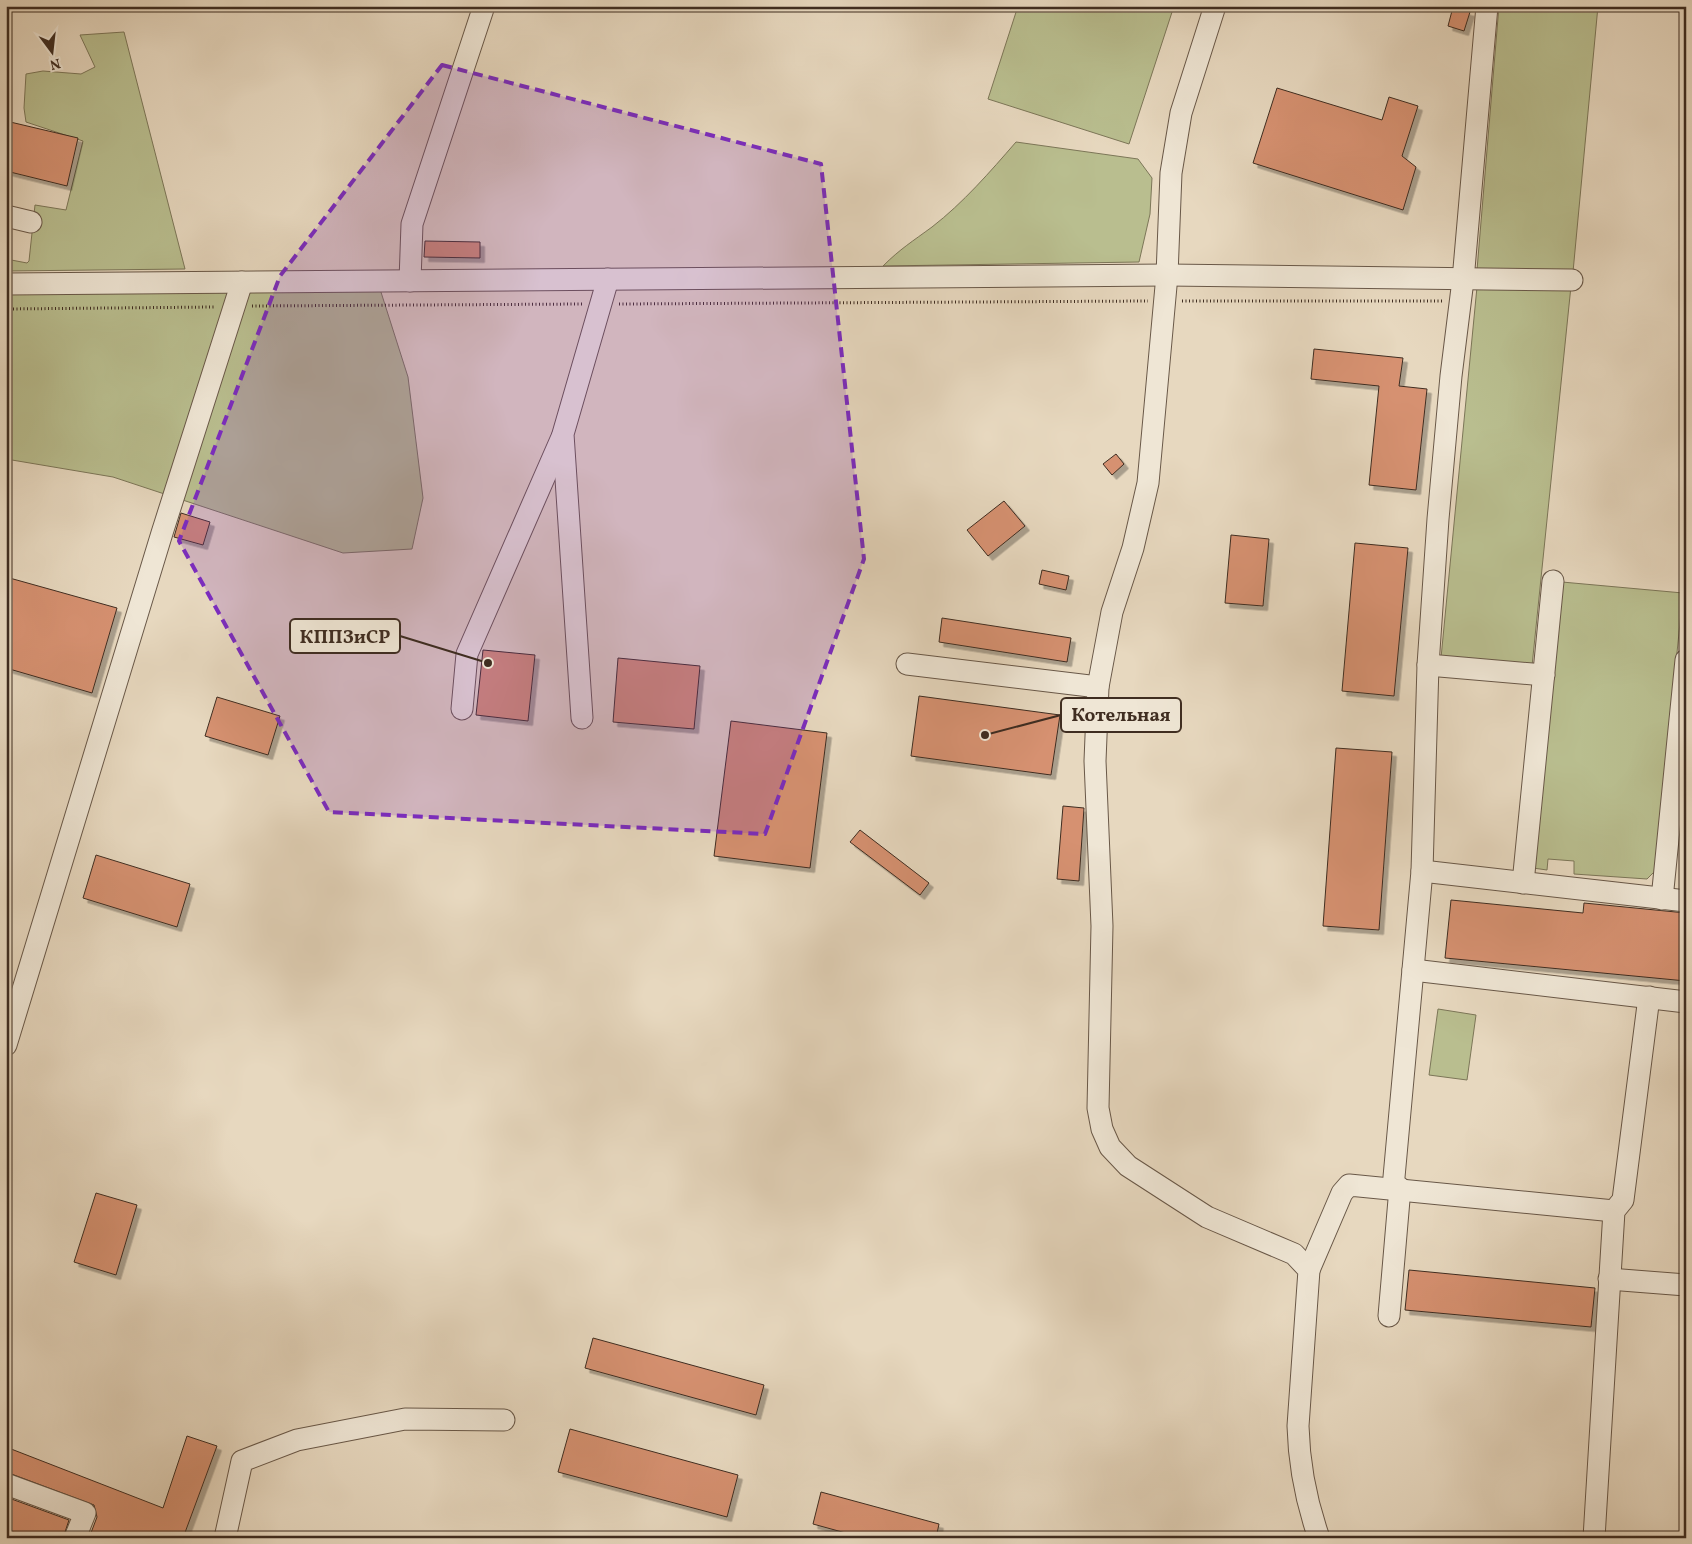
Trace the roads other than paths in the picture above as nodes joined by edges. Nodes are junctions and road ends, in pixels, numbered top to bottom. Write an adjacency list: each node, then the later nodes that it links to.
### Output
1 (484, 6): 10 (street)
2 (1215, 6): 6 (street)
3 (1487, 6): 8 (street)
4 (6, 216): 5 (street)
5 (31, 222)
6 (1167, 275): 7 (street); 8 (street); 19 (street)
7 (608, 279): 10 (street); 13 (street)
8 (1463, 280): 9 (street); 17 (street)
9 (1572, 280)
10 (410, 281): 11 (street)
11 (242, 282): 12 (street); 29 (street)
12 (6, 284)
13 (564, 434): 20 (street); 21 (street)
14 (1552, 581): 18 (street)
15 (1686, 660): 24 (street)
16 (907, 664): 19 (street)
17 (1428, 666): 18 (street); 22 (street)
18 (1544, 675): 23 (street)
19 (1098, 687): 32 (street)
20 (462, 709)
21 (582, 718)
22 (1422, 872): 23 (street); 26 (street)
23 (1523, 883): 24 (street)
24 (1662, 899): 25 (street)
25 (1686, 901)
26 (1413, 970): 27 (street); 30 (street)
27 (1649, 998): 28 (street); 31 (street)
28 (1686, 1002)
29 (6, 1045)
30 (1397, 1188): 31 (street); 32 (street); 35 (street)
31 (1614, 1211): 33 (street)
32 (1310, 1270): 40 (street)
33 (1609, 1279): 34 (street); 41 (street)
34 (1686, 1285)
35 (1389, 1316)
36 (504, 1420): 39 (street)
37 (6, 1484): 38 (street)
38 (75, 1538)
39 (225, 1538)
40 (1319, 1538)
41 (1594, 1538)

